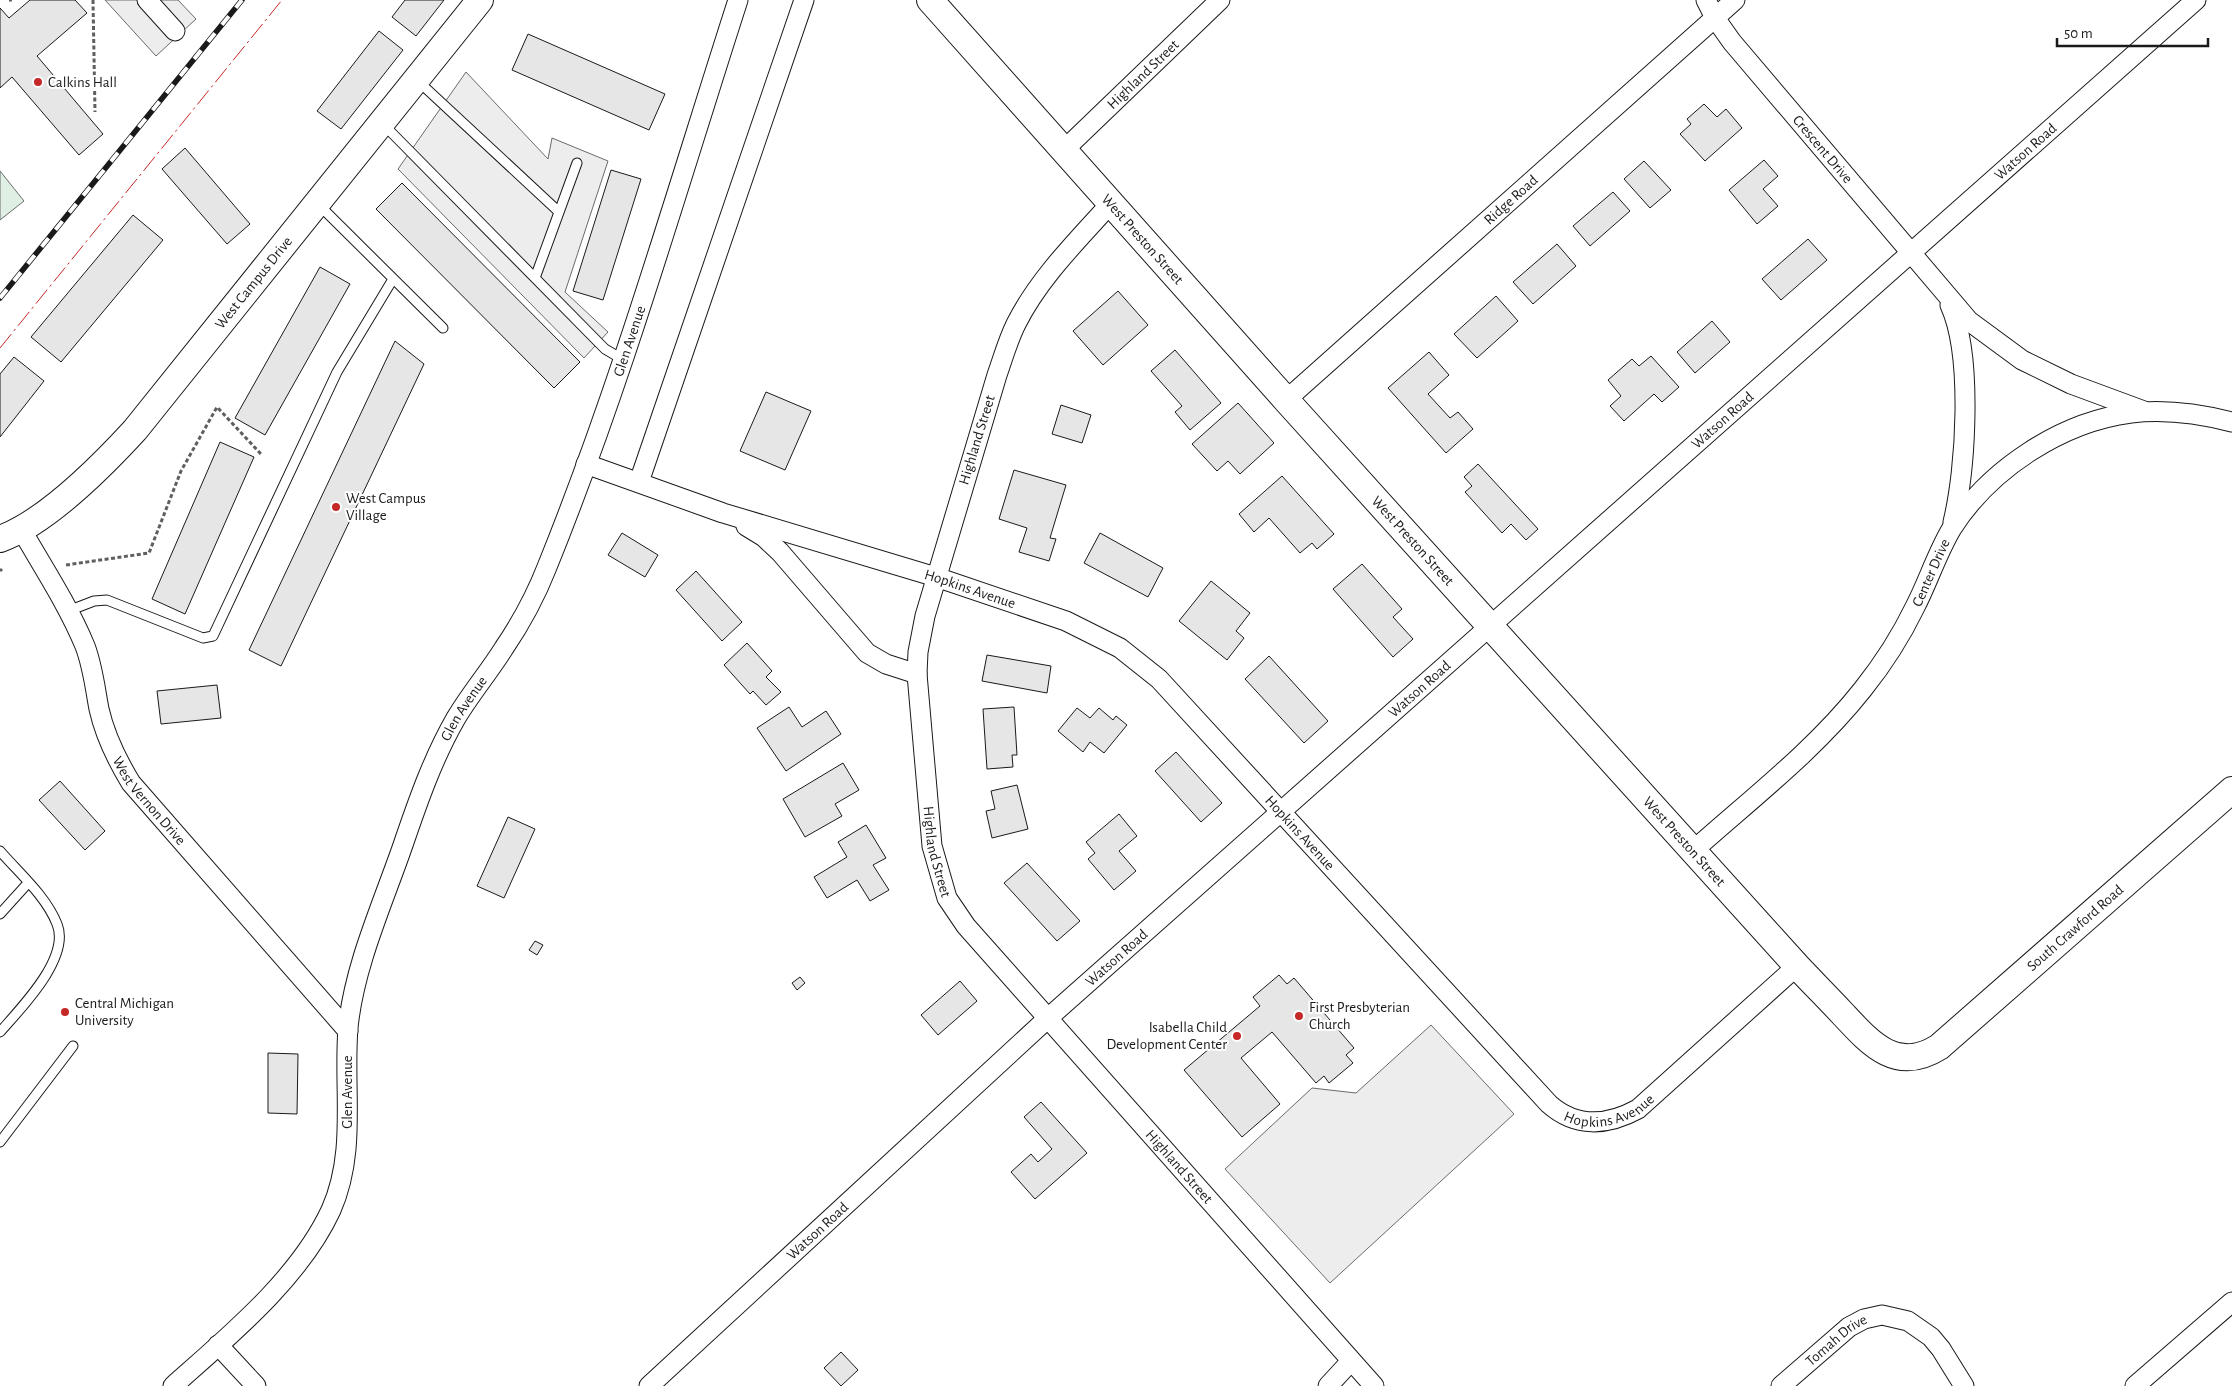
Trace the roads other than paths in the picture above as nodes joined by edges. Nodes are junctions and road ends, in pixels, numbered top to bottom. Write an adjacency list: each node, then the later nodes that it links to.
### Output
1 (147, 0): 11 (street)
2 (480, 0): 12 (street, West Campus Drive)
3 (738, 0): 24 (street, Glen Avenue)
4 (804, 0): 29 (street)
5 (930, 0): 14 (street, West Preston Street)
6 (1220, 0): 14 (street, Highland Street)
7 (1706, 0): 10 (street, Crescent Drive)
8 (1735, 0): 10 (street, Ridge Road)
9 (2196, 0): 19 (street, Watson Road)
10 (1715, 18): 19 (street, Crescent Drive); 25 (street, Ridge Road)
11 (175, 31)
12 (416, 79): 13 (street, West Campus Drive); 18 (lane)
13 (381, 123): 17 (street, West Campus Drive); 20 (lane)
14 (1065, 149): 16 (street, West Preston Street)
15 (577, 163): 18 (lane)
16 (1111, 202): 25 (street, West Preston Street); 33 (street, Highland Street)
17 (316, 203): 21 (lane); 32 (street, West Campus Drive)
18 (559, 212): 20 (lane)
19 (1911, 254): 22 (street, Crescent Drive); 35 (street, Watson Road)
20 (535, 278): 24 (lane)
21 (393, 279): 23 (lane); 34 (lane)
22 (1945, 295): 26 (street, Crescent Drive); 31 (street, Crescent Drive)
23 (443, 328)
24 (622, 359): 28 (street, Glen Avenue)
25 (1286, 400): 35 (street, West Preston Street)
26 (2148, 412): 27 (street, Center Drive); 31 (street, Center Drive)
27 (2232, 422)
28 (586, 464): 29 (street, Hopkins Avenue); 45 (street, Glen Avenue)
29 (639, 482): 30 (street, Hopkins Avenue)
30 (723, 513): 33 (street, Hopkins Avenue); 36 (street, Hopkins Avenue)
31 (1951, 530): 39 (street, Center Drive)
32 (10, 534): 34 (street, West Vernon Drive)
33 (936, 577): 36 (street, Highland Street); 38 (street, Hopkins Avenue)
34 (68, 611): 45 (street, West Vernon Drive)
35 (1491, 627): 38 (street, Watson Road); 39 (street, West Preston Street)
36 (917, 674): 44 (street, Highland Street)
37 (2232, 790): 48 (street, South Crawford Road)
38 (1280, 811): 43 (street, Hopkins Avenue); 44 (street, Watson Road)
39 (1694, 850): 43 (street, West Preston Street)
40 (0, 851): 41 (lane)
41 (28, 883): 42 (lane); 46 (lane)
42 (0, 914)
43 (1797, 966): 48 (street, West Preston Street)
44 (1047, 1019): 52 (street, Highland Street); 55 (street, Watson Road)
45 (348, 1031): 51 (street, Glen Avenue)
46 (0, 1032)
47 (73, 1046): 49 (lane)
48 (1912, 1058)
49 (0, 1142)
50 (2232, 1302): 60 (street)
51 (218, 1345): 53 (street, Glen Avenue); 54 (street)
52 (1350, 1360): 56 (street); 57 (street, Highland Street)
53 (173, 1386)
54 (256, 1386)
55 (648, 1386)
56 (1328, 1386)
57 (1374, 1386)
58 (1781, 1386): 59 (street, Tomah Drive)
59 (1964, 1386)
60 (2135, 1386)

